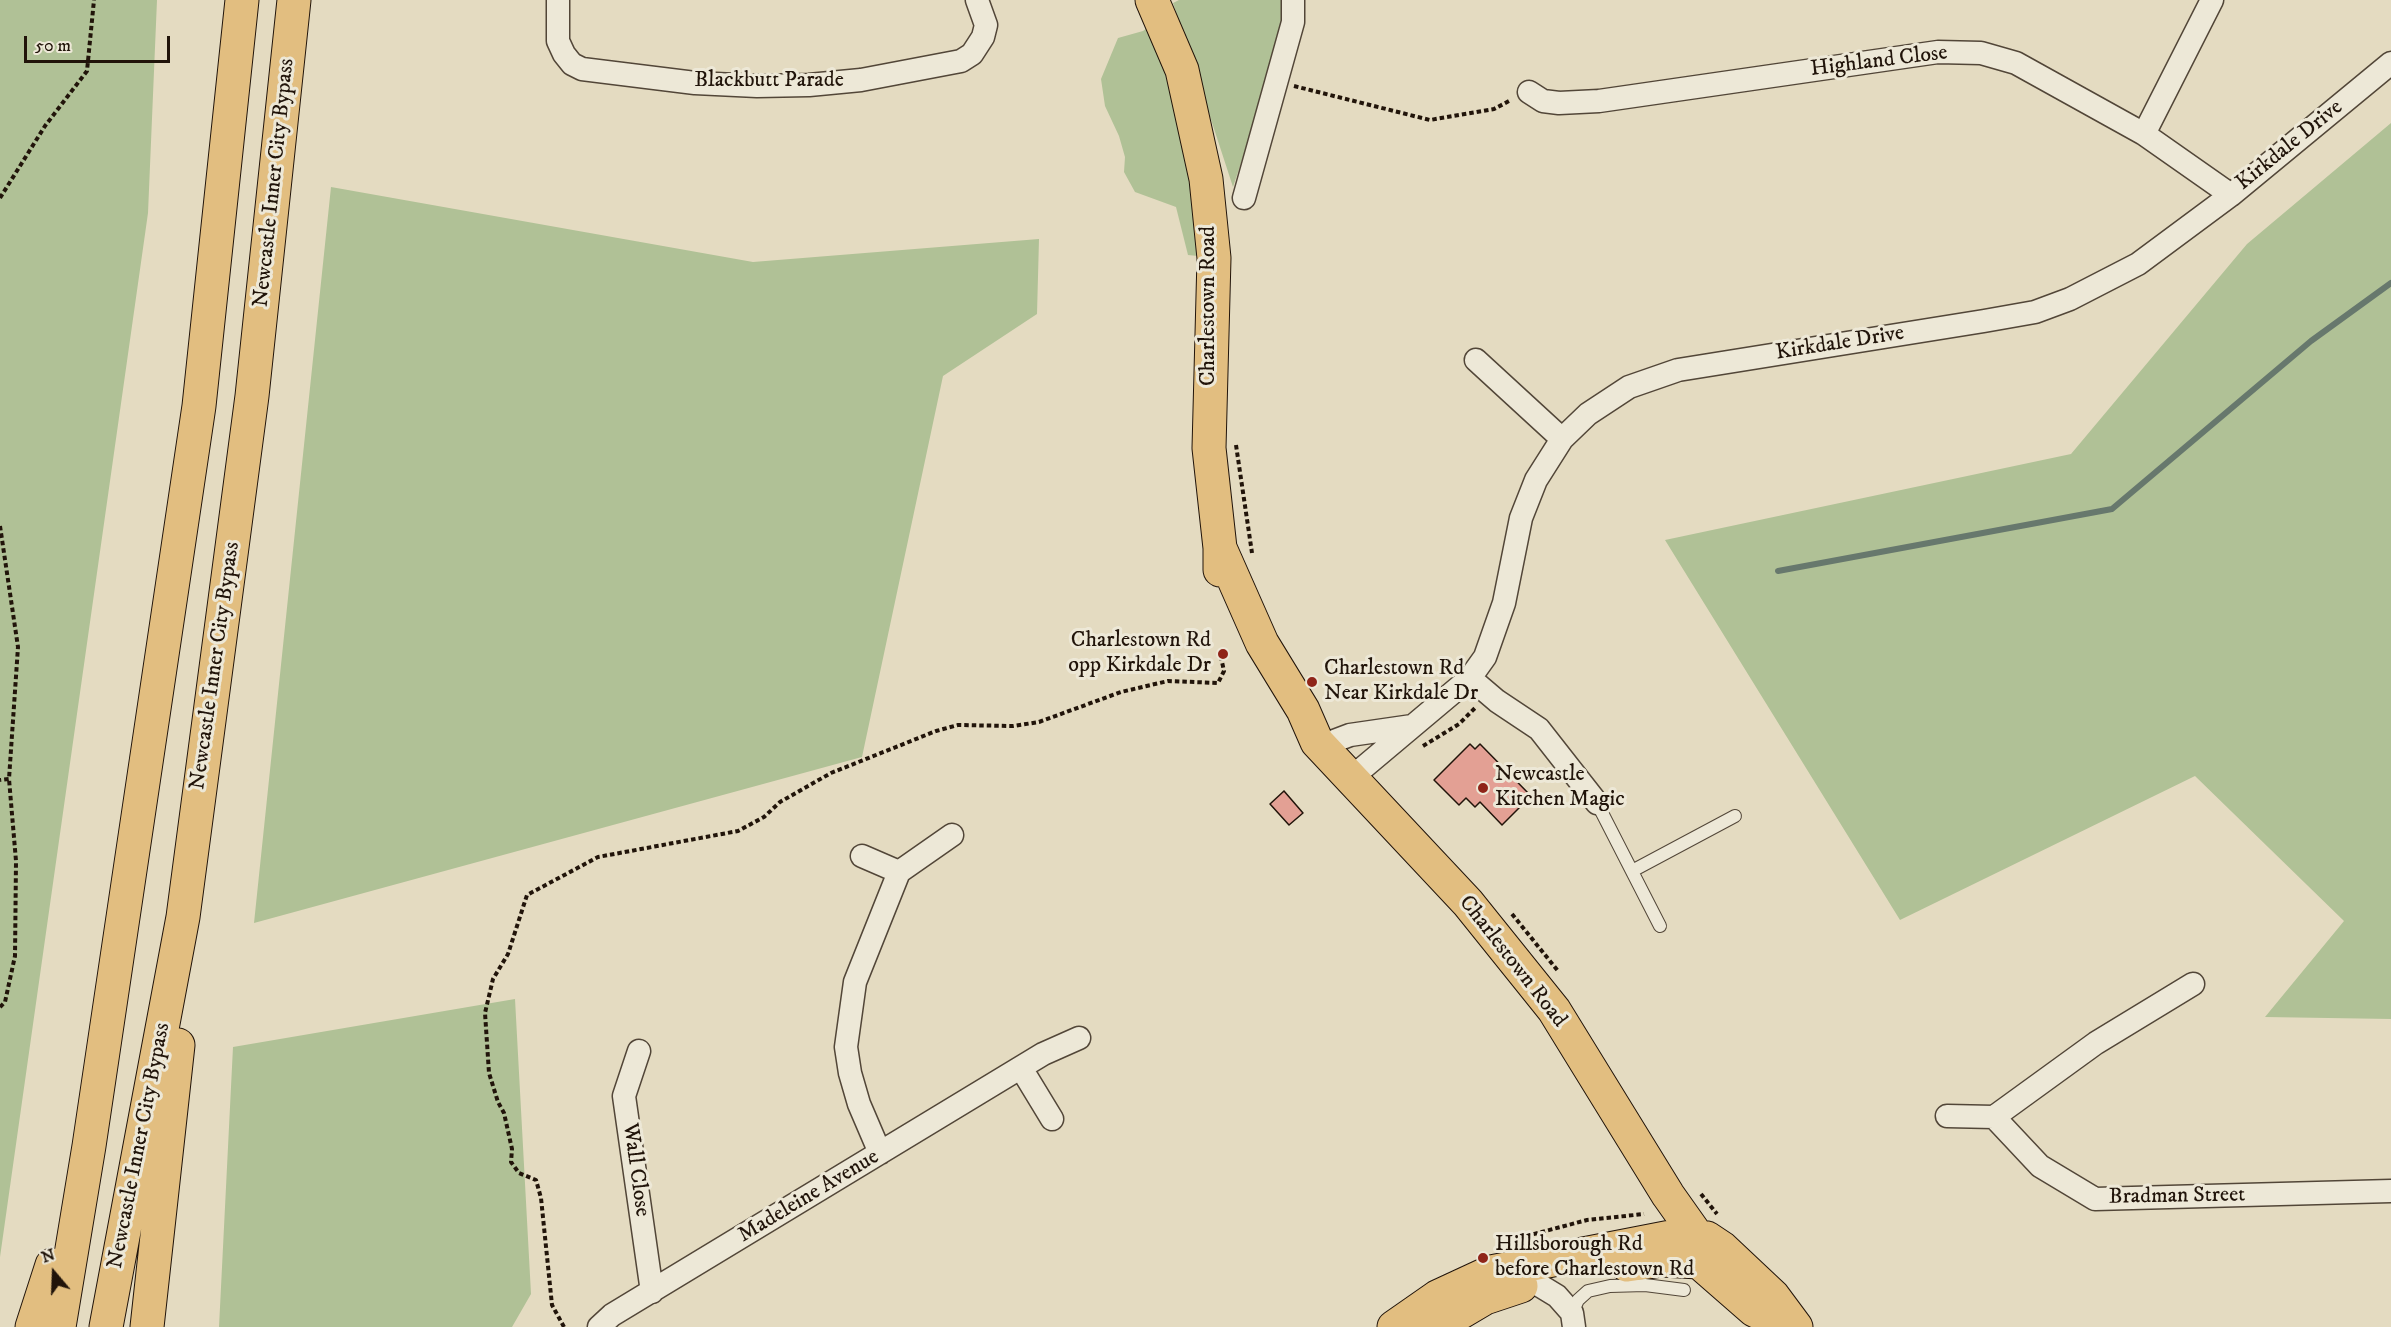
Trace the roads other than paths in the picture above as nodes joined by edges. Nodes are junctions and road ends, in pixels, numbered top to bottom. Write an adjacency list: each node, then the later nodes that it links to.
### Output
1 (231, 0): 12 (main road)
2 (242, 0): 12 (main road)
3 (294, 0): 27 (main road, Newcastle Inner City Bypass)
4 (558, 0): 5 (street, Blackbutt Parade)
5 (977, 0)
6 (1152, 0): 19 (main road, Charlestown Road)
7 (1293, 0): 14 (street)
8 (2212, 0): 11 (street)
9 (2391, 63): 13 (street, Kirkdale Drive)
10 (1529, 92): 11 (street, Highland Close)
11 (2144, 134): 13 (street, Highland Close)
12 (223, 192): 36 (main road)
13 (2231, 195): 16 (street, Kirkdale Drive)
14 (1244, 198)
15 (1476, 360): 16 (street)
16 (1562, 439): 17 (street, Kirkdale Drive)
17 (1470, 678): 18 (street, Kirkdale Drive); 21 (street)
18 (1414, 726): 19 (street); 20 (street, Kirkdale Drive)
19 (1319, 744): 20 (main road, Charlestown Road)
20 (1352, 778): 39 (main road, Charlestown Road)
21 (1597, 802): 25 (lane)
22 (1735, 816): 25 (lane)
23 (952, 835): 26 (street)
24 (862, 856): 26 (street)
25 (1632, 871): 28 (lane)
26 (899, 872): 37 (street)
27 (183, 917): 45 (main road, Newcastle Inner City Bypass); 46 (main road)
28 (1660, 926)
29 (2193, 984): 34 (street)
30 (1080, 1038): 32 (street, Madeleine Avenue)
31 (639, 1051): 41 (street, Wall Close)
32 (1021, 1068): 35 (street); 37 (street, Madeleine Avenue)
33 (1947, 1116): 34 (street)
34 (1994, 1117): 38 (street, Bradman Street)
35 (1053, 1119)
36 (89, 1146): 43 (main road); 44 (main road)
37 (880, 1153): 41 (street, Madeleine Avenue)
38 (2391, 1191)
39 (1698, 1265): 40 (main road); 42 (lane); 48 (main road); 50 (main road, Charlestown Road); 51 (main road, Charlestown Road)
40 (1534, 1282): 42 (street); 49 (main road)
41 (652, 1292): 47 (street, Madeleine Avenue)
42 (1573, 1320)
43 (32, 1327)
44 (59, 1327)
45 (106, 1327)
46 (147, 1327)
47 (599, 1327)
48 (1394, 1327)
49 (1436, 1327)
50 (1788, 1327)
51 (1796, 1327)

